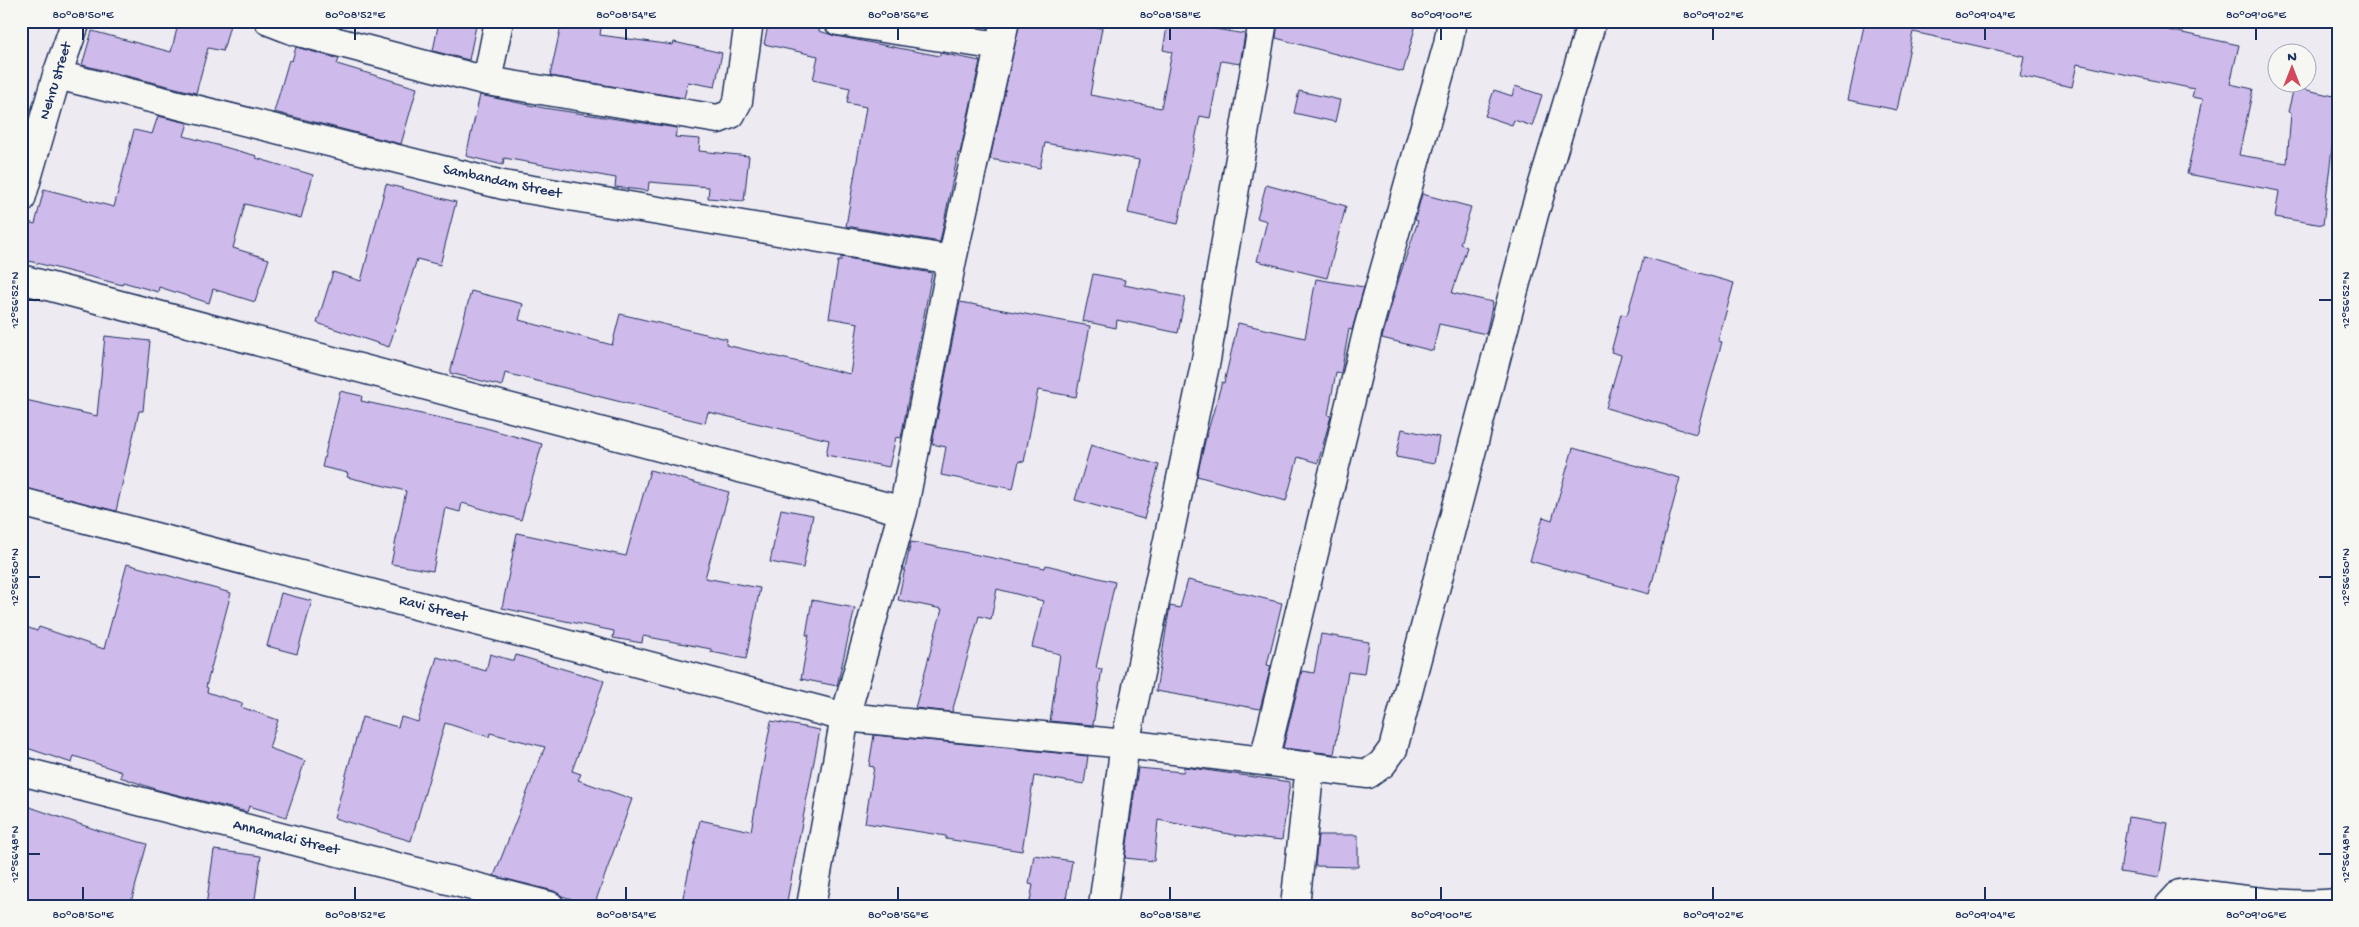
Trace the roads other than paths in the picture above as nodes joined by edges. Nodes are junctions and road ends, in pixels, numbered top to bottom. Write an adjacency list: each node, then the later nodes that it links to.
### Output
1 (76, 21): 12 (street, Nehru street)
2 (269, 21): 10 (street)
3 (499, 21): 13 (street)
4 (749, 21): 13 (street)
5 (838, 21): 9 (street)
6 (1263, 21): 20 (street)
7 (1452, 21): 21 (street)
8 (1592, 21): 22 (street, Ravi Street)
9 (884, 25): 11 (street)
10 (297, 26): 13 (street)
11 (1002, 34): 15 (street)
12 (57, 75): 14 (street, Nehru street); 15 (street, Sambandam Street)
13 (487, 81)
14 (21, 199)
15 (952, 260): 18 (street)
16 (21, 279): 18 (street)
17 (21, 502): 19 (street, Ravi Street)
18 (903, 511): 19 (street)
19 (845, 717): 20 (street, Ravi Street); 26 (street)
20 (1125, 744): 21 (street, Ravi Street); 27 (street)
21 (1264, 760): 22 (street, Ravi Street)
22 (1310, 766): 28 (street)
23 (21, 771): 25 (street, Annamalai Street)
24 (2338, 903): 29 (street)
25 (550, 906)
26 (811, 906)
27 (1102, 906)
28 (1295, 906)
29 (2169, 906)

